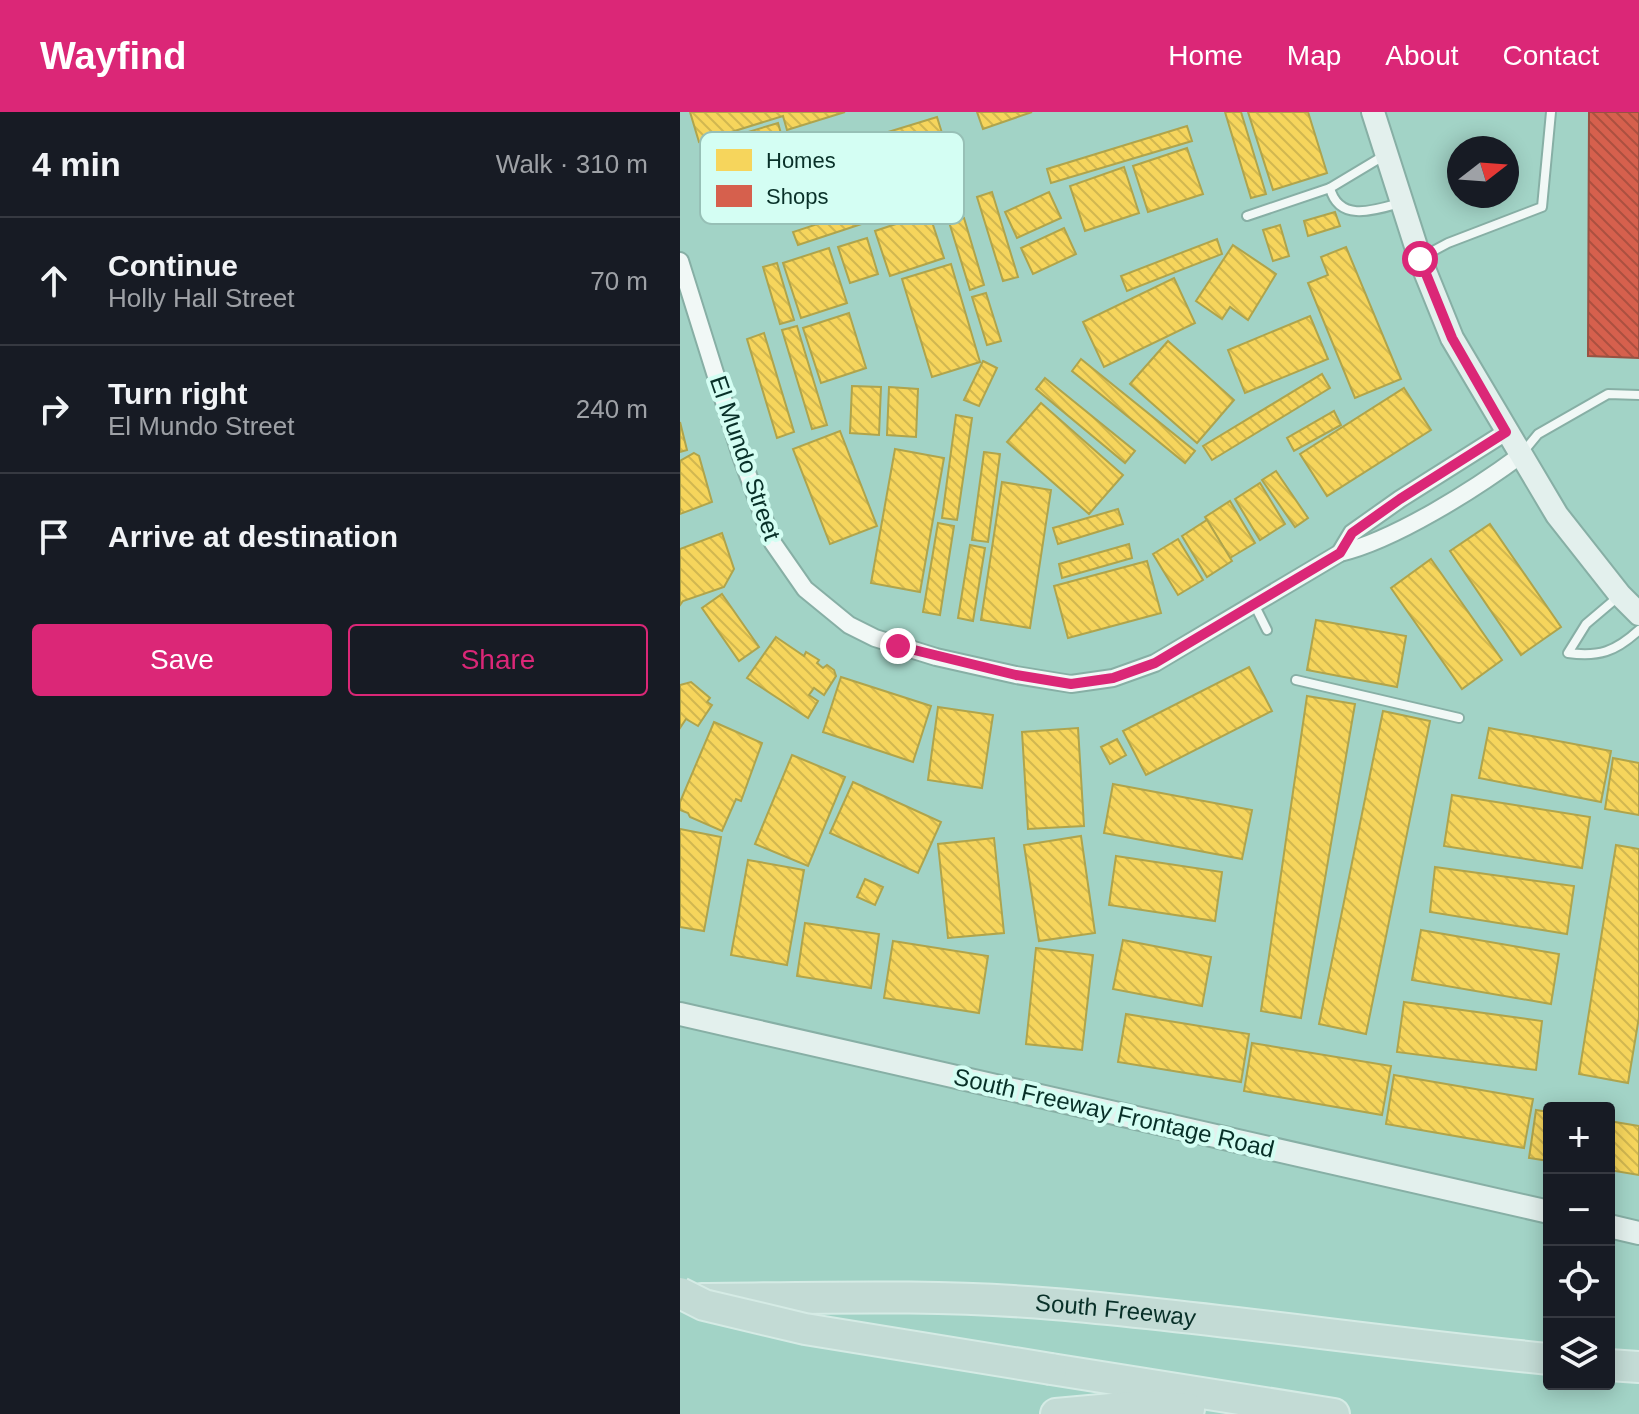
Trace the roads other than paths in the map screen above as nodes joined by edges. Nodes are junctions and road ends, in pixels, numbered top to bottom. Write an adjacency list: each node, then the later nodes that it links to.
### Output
1 (1373, 112): 3 (main road)
2 (1551, 112): 7 (lane)
3 (1386, 154): 4 (lane); 5 (main road)
4 (1330, 188): 5 (lane); 6 (lane)
5 (1401, 203): 7 (main road)
6 (1247, 216)
7 (1420, 259): 10 (main road)
8 (680, 261): 14 (street, El Mundo Street)
9 (1639, 395): 11 (lane)
10 (1506, 432): 11 (main road); 12 (street, El Mundo Street)
11 (1521, 455): 12 (street, El Mundo Street); 13 (main road)
12 (1340, 553): 14 (street, El Mundo Street)
13 (1620, 595): 15 (main road); 17 (lane)
14 (1255, 606): 16 (lane)
15 (1639, 614)
16 (1267, 630)
17 (1639, 630)
18 (1296, 680): 19 (lane)
19 (1459, 718)
20 (680, 1014): 21 (main road, South Freeway Frontage Road)
21 (1543, 1211)
22 (1615, 1227): 23 (main road)
23 (1639, 1233)
24 (680, 1293): 31 (highway, bridge)
25 (680, 1299): 26 (highway, South Freeway)
26 (1543, 1358)
27 (1615, 1365): 28 (highway)
28 (1639, 1367)
29 (1056, 1414): 30 (highway)
30 (1271, 1414)
31 (1334, 1414)

